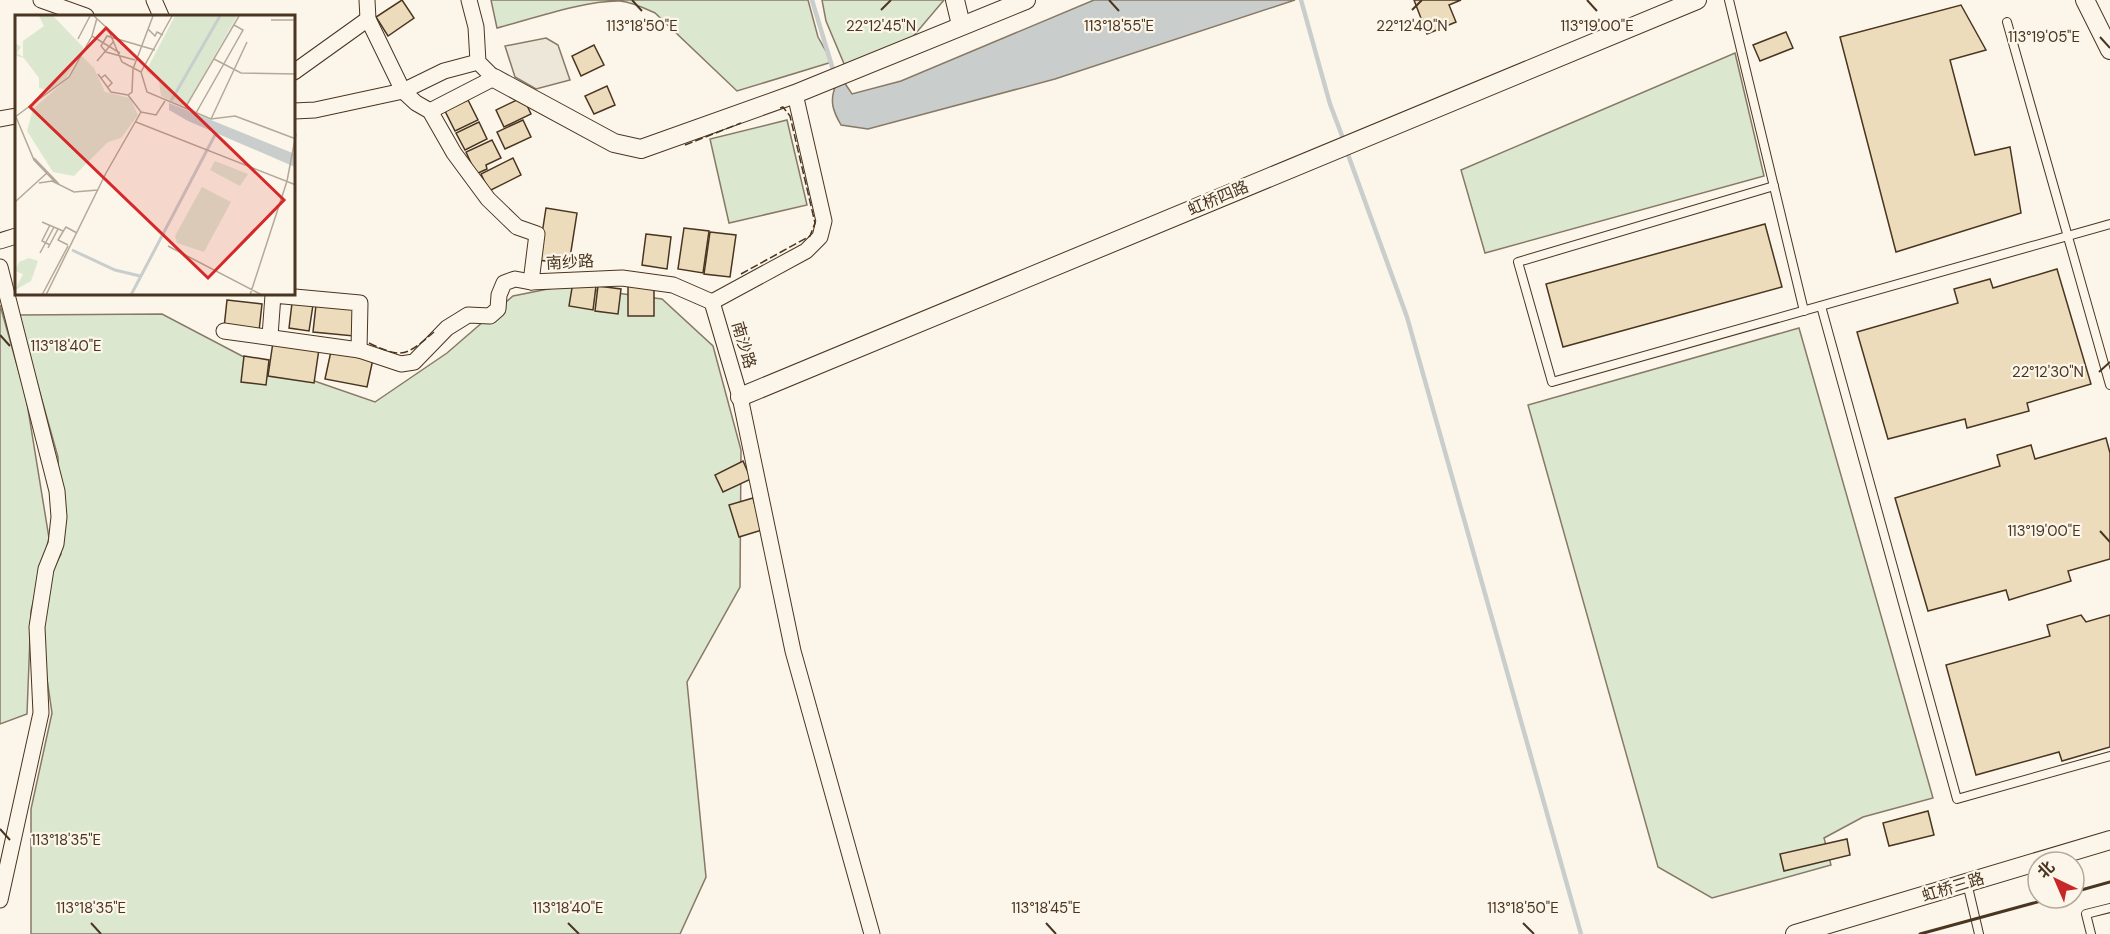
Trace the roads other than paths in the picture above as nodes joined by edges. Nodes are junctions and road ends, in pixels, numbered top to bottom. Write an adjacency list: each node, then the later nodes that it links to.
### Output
1 (41, 0): 11 (street)
2 (82, 0): 11 (street)
3 (154, 0): 13 (street)
4 (367, 0): 14 (street)
5 (469, 0): 18 (street)
6 (955, 0): 16 (street)
7 (1026, 0): 16 (street)
8 (1697, 0): 43 (street, 虹桥四路)
9 (1729, 0): 27 (lane)
10 (2085, 0): 17 (street)
11 (60, 12): 12 (street)
12 (80, 15)
13 (161, 15)
14 (368, 19): 19 (street); 21 (street)
15 (2007, 22): 30 (lane)
16 (961, 25): 22 (street)
17 (2110, 50)
18 (478, 62): 20 (street); 21 (street)
19 (296, 71)
20 (494, 78): 22 (street); 24 (street)
21 (403, 90): 23 (street); 24 (street, 南纱路)
22 (795, 94): 36 (street)
23 (296, 111)
24 (430, 111): 33 (street, 南纱路)
25 (15, 116): 26 (street)
26 (0, 119)
27 (1774, 186): 38 (lane); 38 (lane)
28 (2110, 224): 30 (lane)
29 (15, 236): 31 (street)
30 (2066, 237): 37 (lane); 42 (lane)
31 (0, 241)
32 (0, 267): 47 (street)
33 (531, 282): 36 (street, 南纱路); 41 (street)
34 (273, 296): 40 (street)
35 (284, 296): 41 (street)
36 (712, 302): 43 (street, 南沙路)
37 (1821, 306): 38 (lane); 44 (lane)
38 (1804, 311)
39 (224, 331): 40 (street)
40 (270, 336): 41 (street)
41 (359, 350)
42 (2110, 385)
43 (740, 398): 49 (street, 南沙路)
44 (2110, 756)
45 (2110, 840): 46 (street, 虹桥三路)
46 (1967, 883): 50 (street, 虹桥三路); 51 (lane)
47 (0, 900)
48 (2110, 908): 52 (lane)
49 (872, 934)
50 (1795, 934)
51 (1979, 934)
52 (2091, 934)

